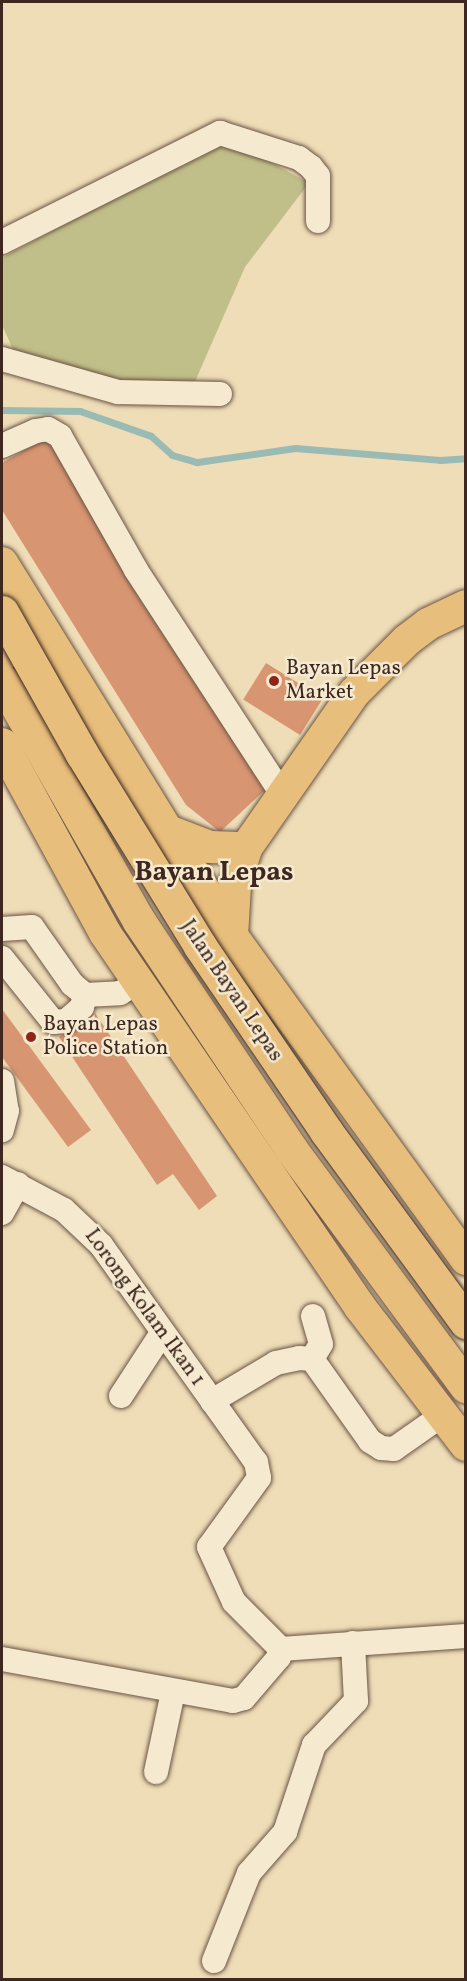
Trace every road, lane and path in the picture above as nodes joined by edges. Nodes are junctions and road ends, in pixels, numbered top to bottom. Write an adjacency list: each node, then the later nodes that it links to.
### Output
1 (318, 221): 2 (street)
2 (2, 242)
3 (2, 358): 4 (street)
4 (220, 394)
5 (2, 446): 14 (street)
6 (2, 563): 8 (main road, Jalan Bayan Lepas)
7 (465, 606): 14 (main road)
8 (14, 608): 9 (main road); 10 (main road, Jalan Bayan Lepas); 28 (highway, Jalan Bayan Lepas, bridge)
9 (2, 639)
10 (52, 649): 11 (main road); 15 (main road, Jalan Bayan Lepas)
11 (2, 654)
12 (2, 680): 31 (highway, Jalan Bayan Lepas)
13 (2, 744): 20 (main road)
14 (284, 797): 16 (main road)
15 (163, 830): 16 (main road); 18 (main road, Jalan Bayan Lepas)
16 (246, 848): 18 (main road)
17 (2, 929): 21 (street)
18 (232, 936): 26 (main road, Jalan Bayan Lepas)
19 (2, 958): 21 (street)
20 (138, 982): 21 (street); 34 (main road)
21 (85, 995)
22 (2, 1081): 23 (street)
23 (4, 1117)
24 (10, 1180): 25 (street); 29 (street, Lorong Kolam Ikan 1)
25 (2, 1213)
26 (465, 1259)
27 (314, 1316): 30 (street)
28 (465, 1322)
29 (162, 1333): 32 (street); 33 (street, Lorong Kolam Ikan 1)
30 (312, 1359): 33 (street); 34 (street)
31 (464, 1385)
32 (121, 1396)
33 (212, 1401): 38 (street, Lorong Kolam Ikan 1)
34 (441, 1416): 35 (main road)
35 (465, 1445)
36 (465, 1636): 37 (street)
37 (353, 1643): 38 (street); 42 (street)
38 (281, 1649): 40 (street)
39 (2, 1659): 40 (street)
40 (173, 1692): 41 (street)
41 (156, 1772)
42 (214, 1961)

